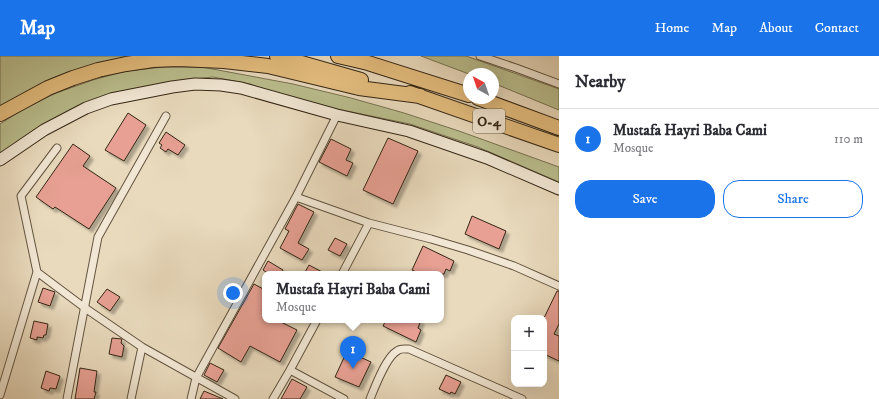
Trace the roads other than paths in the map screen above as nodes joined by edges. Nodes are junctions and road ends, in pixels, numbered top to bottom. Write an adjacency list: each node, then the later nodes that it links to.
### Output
1 (277, 56): 6 (highway, O-4)
2 (338, 56): 5 (highway, O-4)
3 (480, 56): 4 (street)
4 (559, 84)
5 (463, 93)
6 (420, 96): 8 (highway); 12 (highway, O-4)
7 (494, 104): 11 (highway, O-4)
8 (0, 114)
9 (337, 115): 14 (street); 15 (street); 16 (street)
10 (166, 116): 21 (street)
11 (559, 128)
12 (559, 145)
13 (57, 148): 19 (street)
14 (0, 160)
15 (559, 189)
16 (296, 197): 17 (street); 25 (street)
17 (370, 223): 18 (street); 20 (street)
18 (344, 271)
19 (37, 272): 21 (street); 26 (street)
20 (559, 286)
21 (85, 308): 23 (street); 27 (street)
22 (315, 323): 24 (street)
23 (142, 347): 25 (street); 28 (street)
24 (290, 370): 31 (street); 32 (street)
25 (196, 378): 29 (street); 30 (street)
26 (0, 395)
27 (67, 399)
28 (131, 399)
29 (191, 399)
30 (234, 399)
31 (273, 399)
32 (344, 399)
33 (370, 399): 34 (street)
34 (522, 399)

